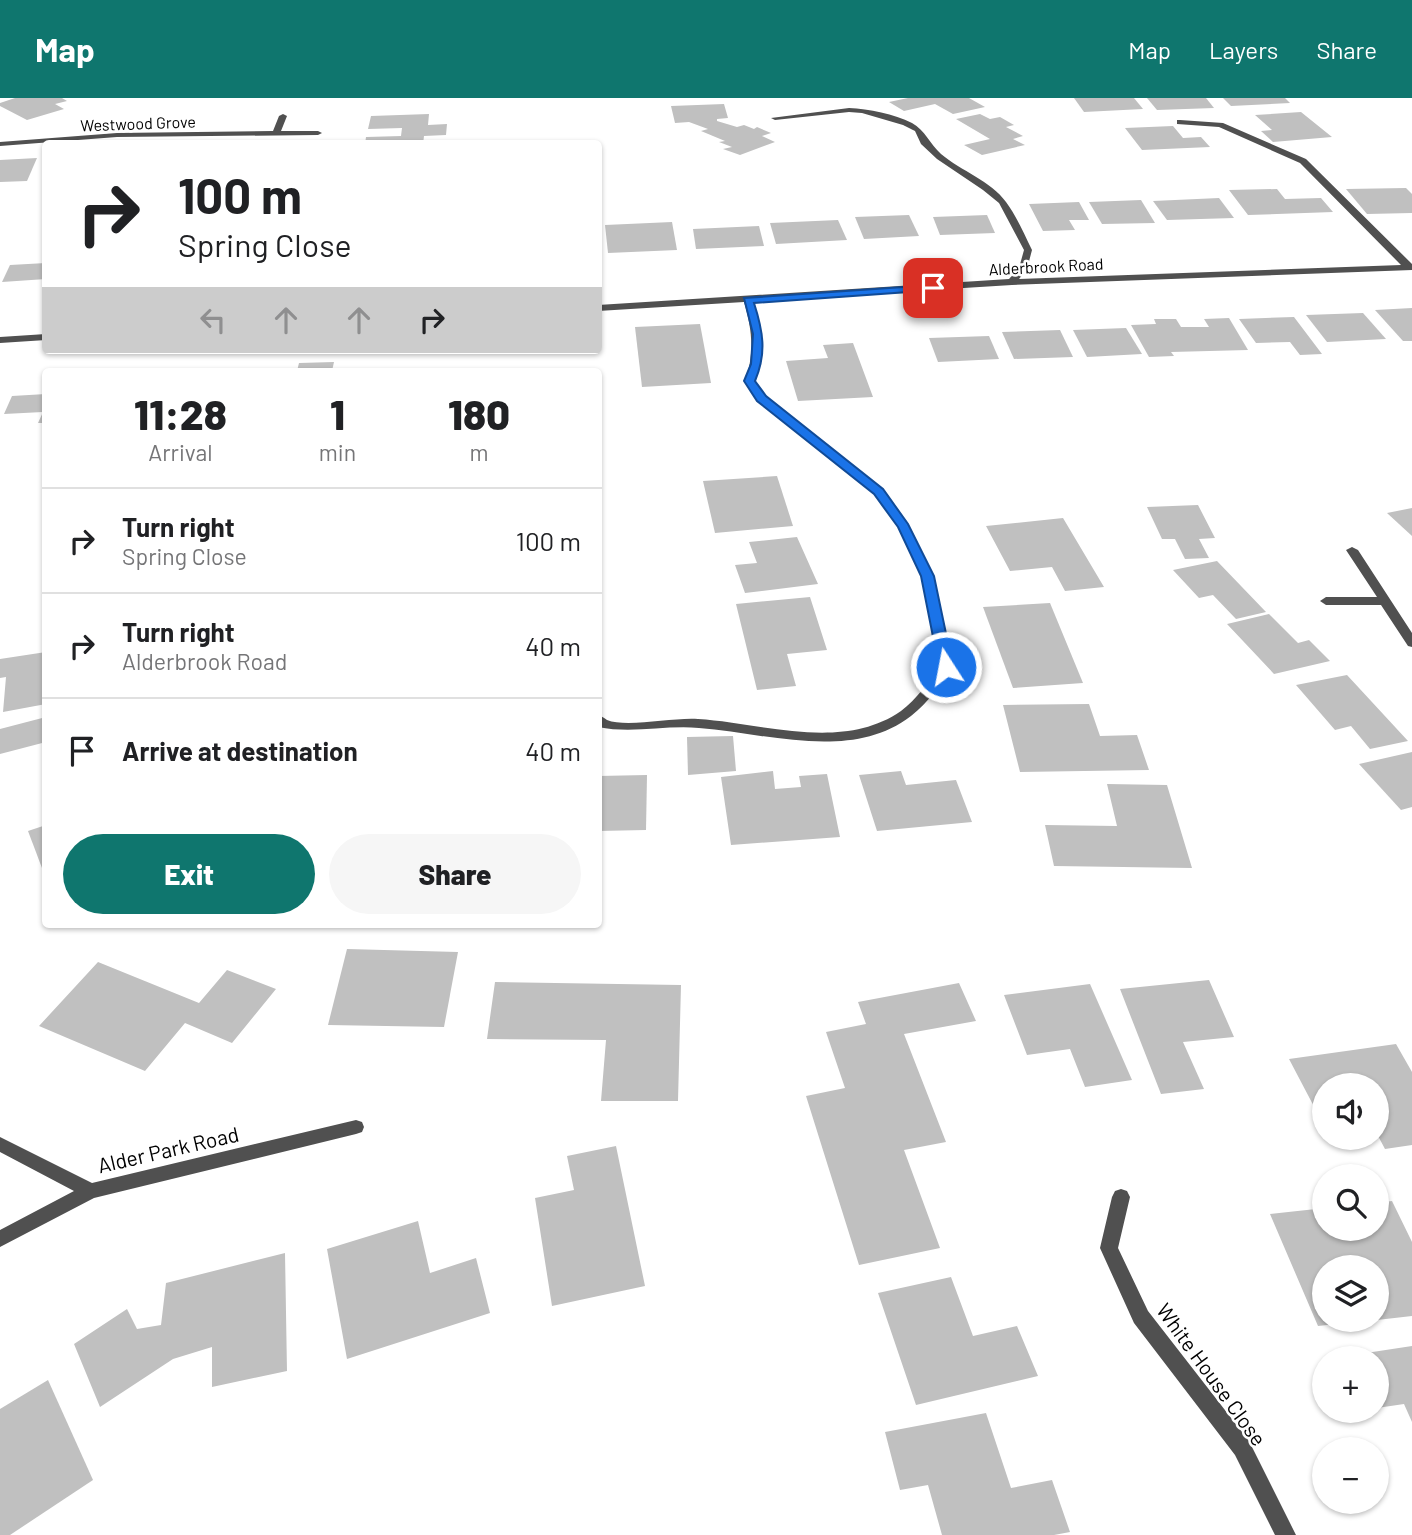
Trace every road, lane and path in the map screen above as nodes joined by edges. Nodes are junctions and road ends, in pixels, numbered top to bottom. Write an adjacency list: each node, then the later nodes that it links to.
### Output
1 (283, 117): 4 (street)
2 (775, 118): 10 (street)
3 (1180, 122): 9 (street)
4 (276, 134): 5 (street, Westwood Grove); 6 (street, Westwood Grove)
5 (318, 134)
6 (52, 140)
7 (42, 141): 8 (street, Westwood Grove)
8 (0, 144)
9 (1410, 267): 10 (street, Alderbrook Road)
10 (1012, 282): 11 (street, Alderbrook Road)
11 (748, 300): 12 (street, Alderbrook Road); 19 (street)
12 (602, 308)
13 (42, 337): 14 (street)
14 (0, 340)
15 (1352, 550): 17 (street)
16 (1326, 601): 17 (street)
17 (1384, 601): 18 (street)
18 (1412, 643)
19 (602, 723)
20 (356, 1127): 22 (street, Alder Park Road)
21 (0, 1144): 22 (street)
22 (91, 1191): 24 (street, Alder Park Road)
23 (1122, 1197): 25 (street, White House Close)
24 (0, 1239)
25 (1286, 1535)

